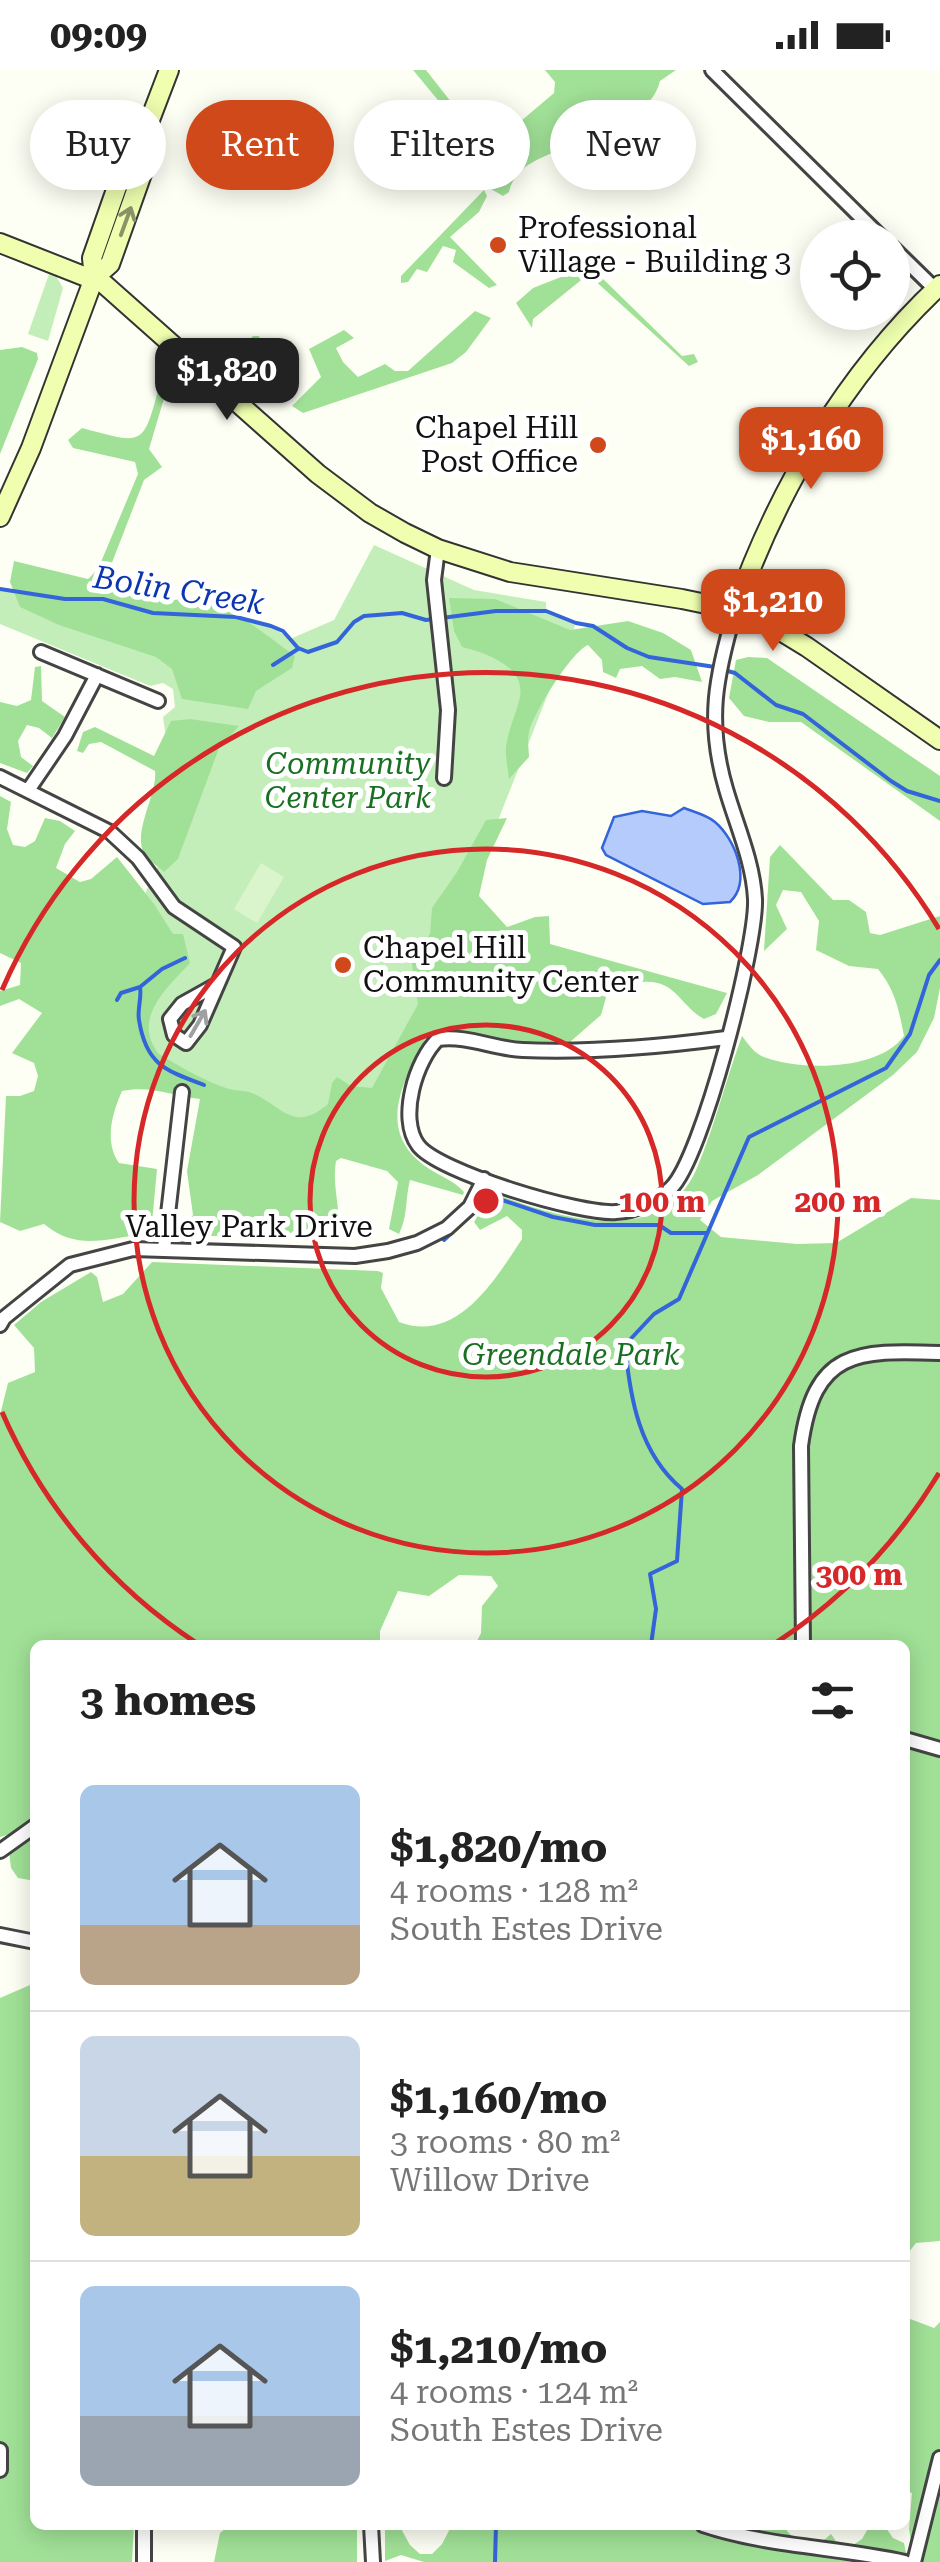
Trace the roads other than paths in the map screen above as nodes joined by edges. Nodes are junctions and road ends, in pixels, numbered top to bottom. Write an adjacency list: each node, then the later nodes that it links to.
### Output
1 (169, 70): 6 (main road)
2 (712, 70): 3 (street)
3 (864, 220)
4 (0, 242): 6 (main road)
5 (910, 263): 7 (street)
6 (94, 278): 8 (main road); 9 (main road)
7 (938, 287): 10 (main road)
8 (0, 517)
9 (438, 550): 10 (main road); 16 (street)
10 (735, 610): 14 (main road); 19 (street)
11 (42, 652): 12 (street)
12 (97, 675): 13 (street); 17 (street)
13 (158, 701)
14 (940, 740)
15 (0, 777): 17 (street)
16 (444, 778)
17 (29, 790): 18 (street)
18 (216, 985)
19 (726, 1038): 21 (street); 21 (street)
20 (182, 1092): 22 (street)
21 (484, 1179): 22 (street, Valley Park Drive)
22 (164, 1249): 23 (street, Valley Park Drive)
23 (1, 1319)
24 (940, 1352): 25 (street)
25 (803, 1640)
26 (910, 1741): 27 (street)
27 (940, 1749)
28 (30, 1829): 29 (street)
29 (0, 1850)
30 (0, 1935): 31 (street)
31 (30, 1941)
32 (0, 2450): 34 (street)
33 (940, 2458): 41 (street)
34 (0, 2470)
35 (144, 2530): 38 (street)
36 (371, 2530): 39 (street)
37 (719, 2530): 40 (street)
38 (144, 2562)
39 (373, 2562)
40 (905, 2562)
41 (914, 2562)

